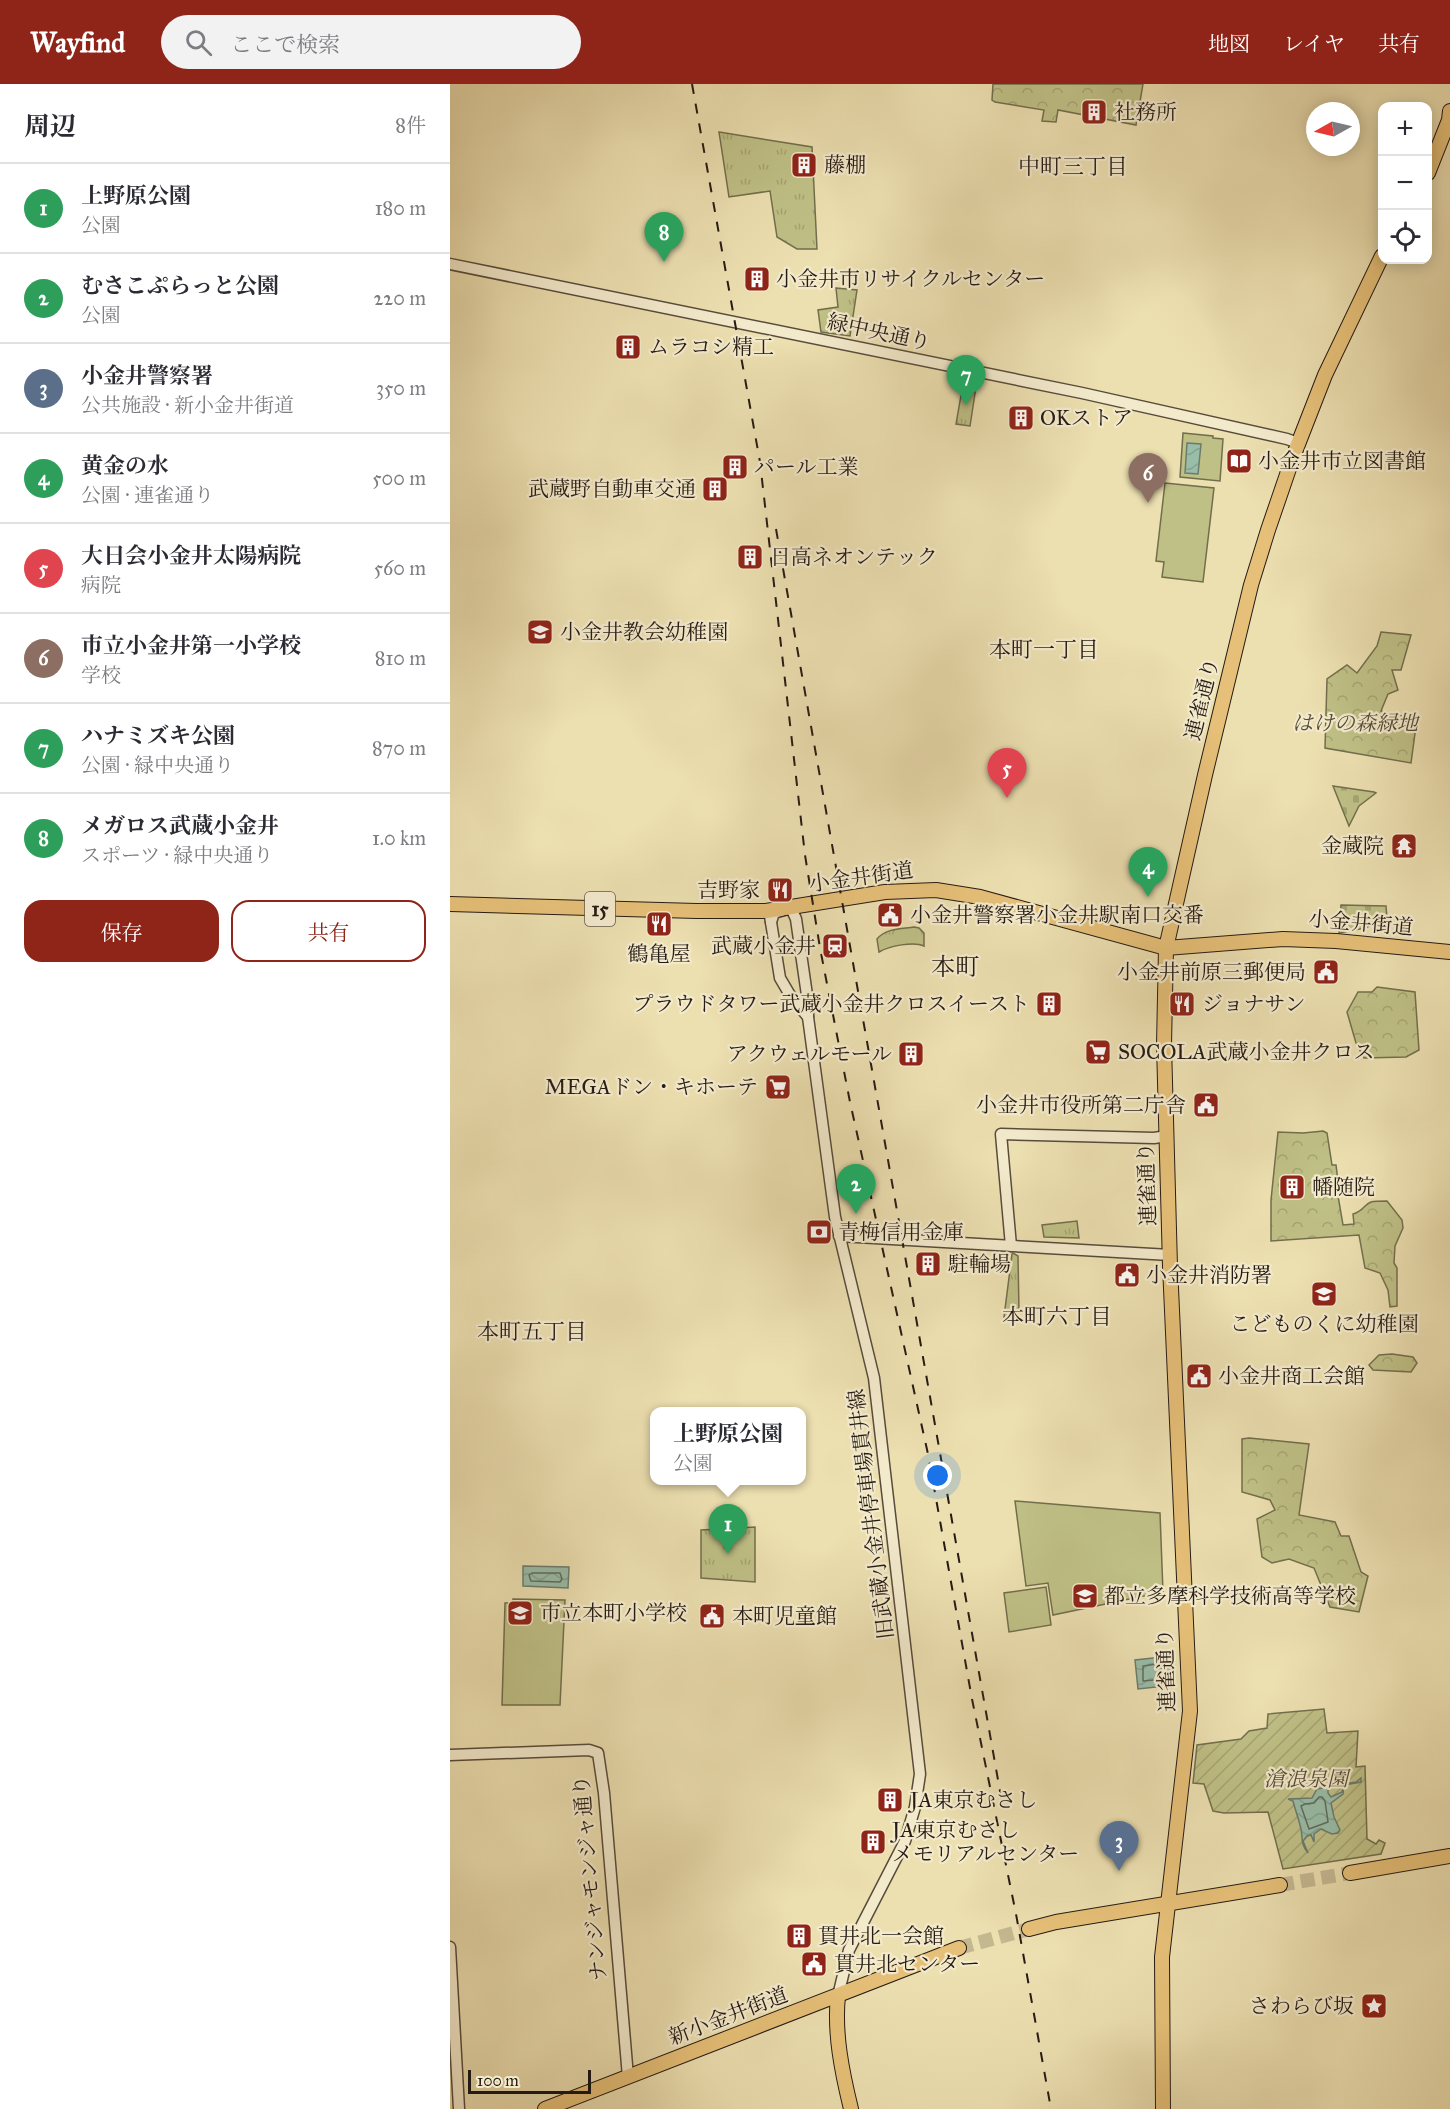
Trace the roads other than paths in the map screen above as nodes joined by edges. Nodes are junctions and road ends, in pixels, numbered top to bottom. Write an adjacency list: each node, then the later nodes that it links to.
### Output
1 (1450, 111): 2 (main road)
2 (1432, 162)
3 (450, 264): 5 (street, 緑中央通り)
4 (1379, 264): 5 (main road, 連雀通り)
5 (1298, 443): 9 (main road, 連雀通り)
6 (450, 904): 8 (main road, 小金井街道 / 15)
7 (791, 908): 8 (main road, 小金井街道 / 15); 9 (main road, 小金井街道 / 15); 11 (street, 旧武蔵小金井停車場貫井線)
8 (768, 917): 11 (street)
9 (1166, 948): 10 (main road, 小金井街道 / 15); 12 (main road, 連雀通り)
10 (1450, 952)
11 (808, 1017): 13 (street, 旧武蔵小金井停車場貫井線)
12 (1167, 1136): 14 (street); 15 (main road, 連雀通り)
13 (839, 1236): 14 (street); 24 (street, 旧武蔵小金井停車場貫井線)
14 (1011, 1246): 15 (street)
15 (1170, 1255): 20 (main road, 連雀通り)
16 (450, 1755): 25 (street, ナンジャモンジャ通り)
17 (1450, 1856): 18 (main road)
18 (1350, 1873)
19 (1280, 1885): 20 (main road)
20 (1168, 1904): 21 (main road); 29 (main road, 連雀通り)
21 (1029, 1929)
22 (450, 1947): 26 (street)
23 (959, 1948): 24 (main road, 新小金井街道)
24 (838, 1996): 25 (main road, 新小金井街道); 28 (main road)
25 (628, 2077): 27 (main road, 新小金井街道)
26 (459, 2109)
27 (545, 2109)
28 (851, 2109)
29 (1163, 2109)

